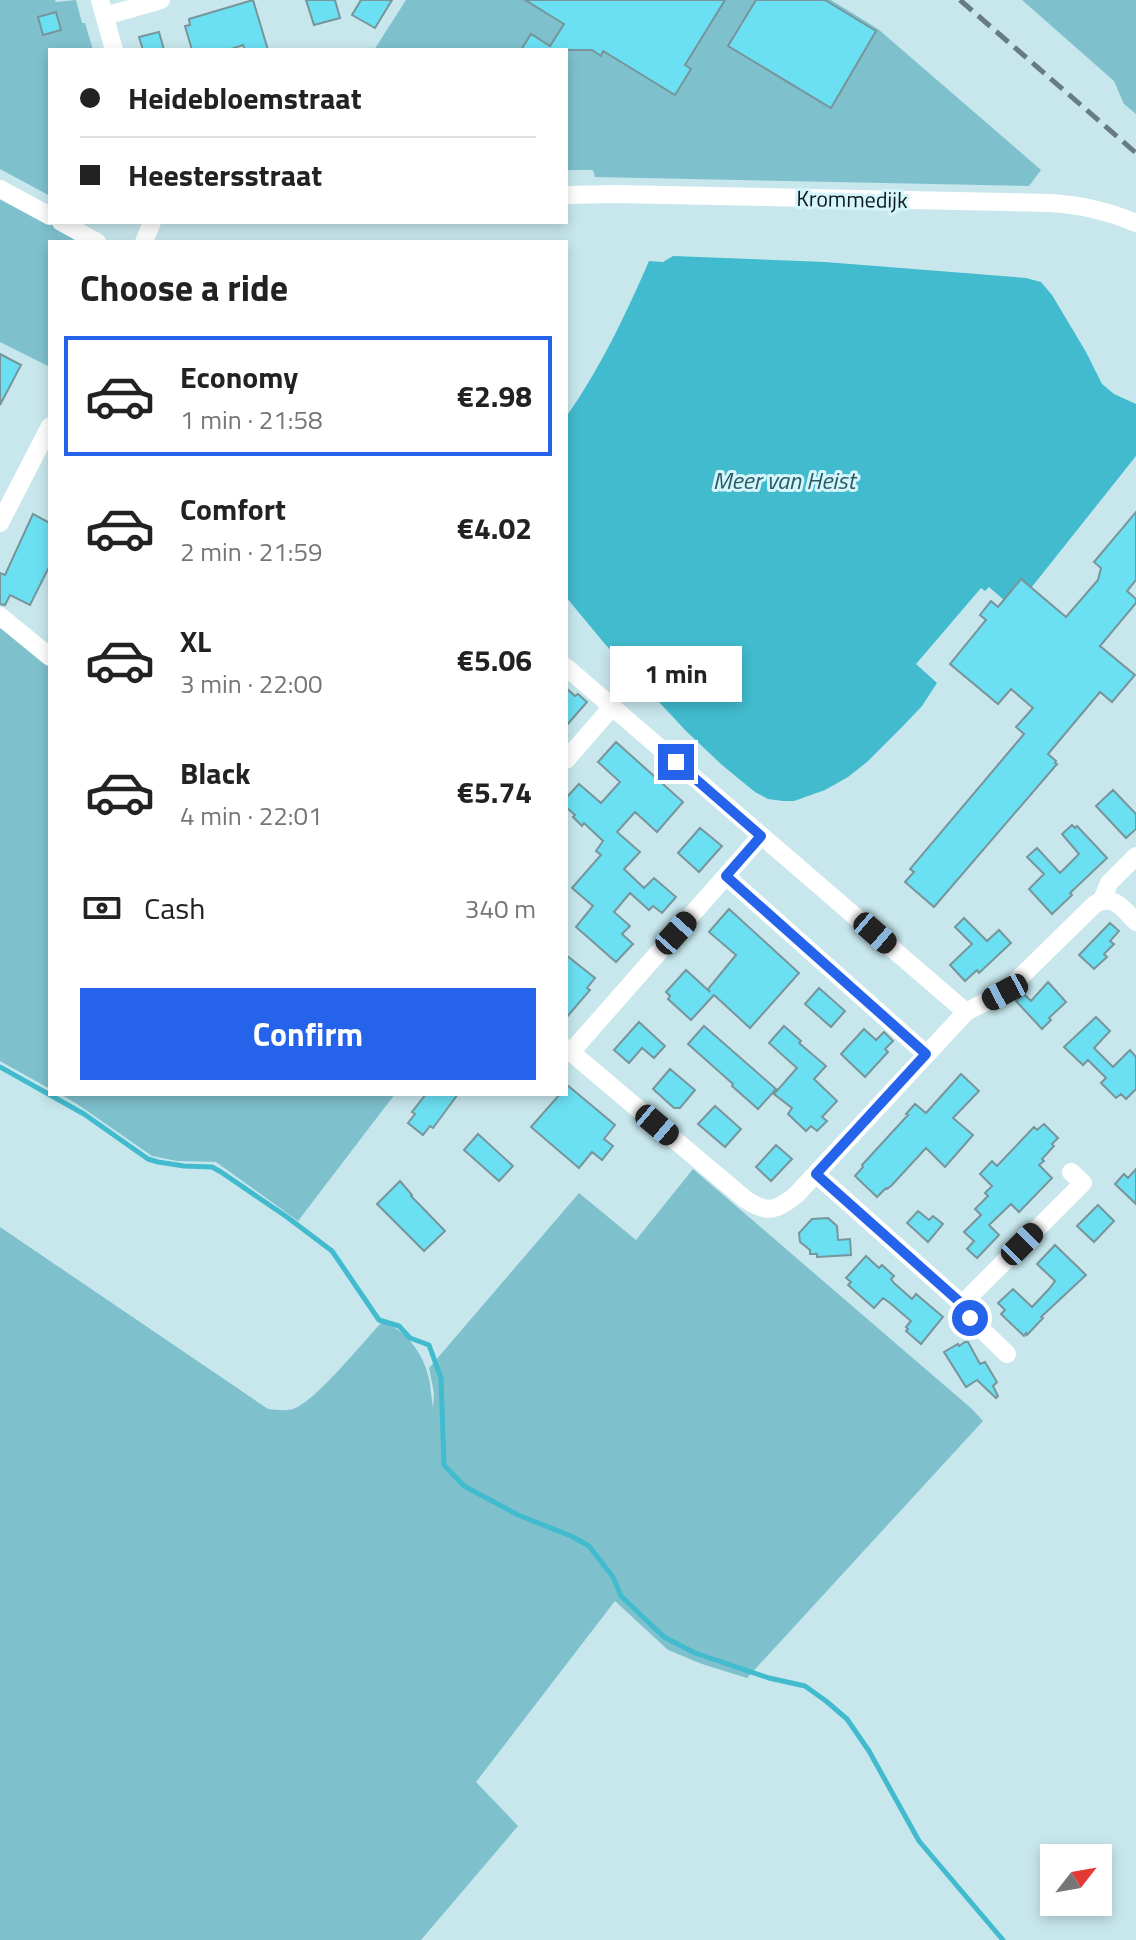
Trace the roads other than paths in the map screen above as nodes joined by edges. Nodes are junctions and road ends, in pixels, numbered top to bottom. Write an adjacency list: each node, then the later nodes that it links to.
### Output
1 (161, 0): 2 (street)
2 (103, 8): 3 (street)
3 (113, 48)
4 (0, 189): 6 (street)
5 (568, 195): 7 (street, Krommedijk)
6 (48, 215)
7 (1136, 223)
8 (65, 224): 9 (street)
9 (93, 240)
10 (48, 430): 11 (street)
11 (0, 523)
12 (0, 616): 13 (street)
13 (48, 655)
14 (568, 669): 15 (street)
15 (612, 707): 16 (street); 17 (street)
16 (568, 758)
17 (761, 836): 19 (street); 22 (street)
18 (1136, 856): 20 (street)
19 (726, 876): 23 (street); 24 (street)
20 (1102, 900): 21 (street); 22 (street)
21 (1136, 922)
22 (966, 1012): 24 (street)
23 (568, 1050): 26 (street)
24 (926, 1054): 26 (street)
25 (1071, 1172): 27 (street)
26 (816, 1174): 27 (street)
27 (962, 1304): 28 (street)
28 (1007, 1354)

